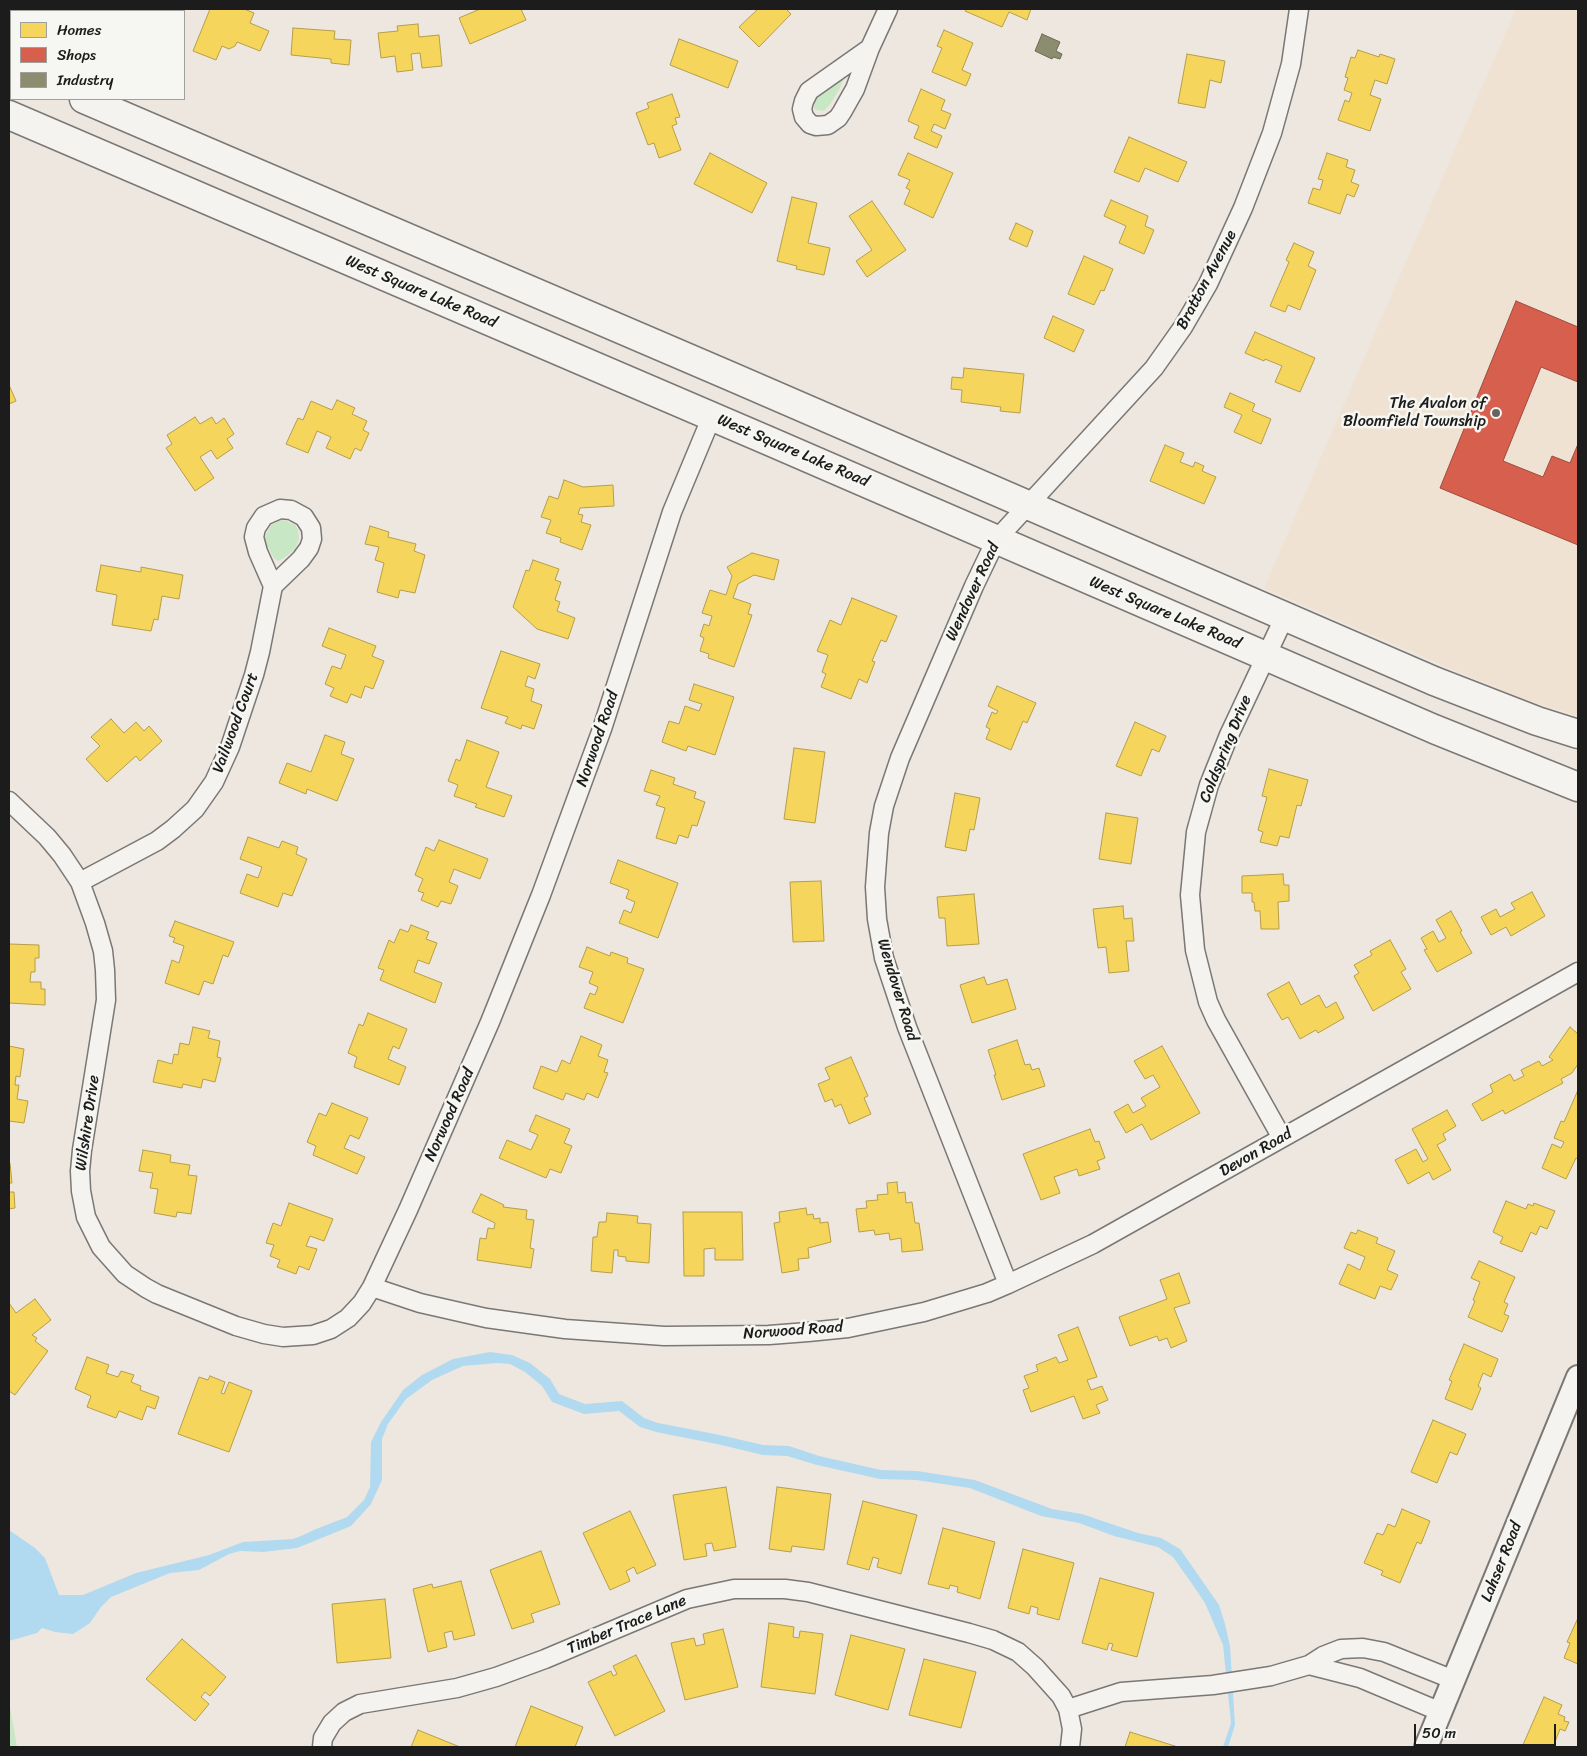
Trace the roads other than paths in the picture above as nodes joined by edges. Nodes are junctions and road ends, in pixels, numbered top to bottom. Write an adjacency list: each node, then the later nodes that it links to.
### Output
1 (888, 9): 3 (street)
2 (1299, 9): 7 (street, Bratton Avenue)
3 (870, 48)
4 (86, 100): 7 (highway)
5 (9, 115): 6 (highway, West Square Lake Road)
6 (712, 416): 8 (highway, West Square Lake Road); 19 (street, Norwood Road)
7 (1028, 504): 8 (street, Wendover Road); 10 (highway)
8 (996, 540): 11 (highway, West Square Lake Road); 18 (street, Wendover Road)
9 (273, 586): 15 (street, Vailwood Court)
10 (1285, 616): 11 (street, Coldspring Drive); 12 (highway)
11 (1266, 656): 13 (highway, West Square Lake Road); 17 (street, Coldspring Drive)
12 (1578, 734)
13 (1578, 787)
14 (9, 801): 15 (street, Wilshire Drive)
15 (80, 882): 19 (street, Wilshire Drive)
16 (1578, 972): 17 (street, Devon Road)
17 (1282, 1138): 18 (street, Devon Road)
18 (1008, 1284): 20 (street, Devon Road)
19 (372, 1287): 20 (street, Norwood Road)
20 (924, 1312)
21 (1577, 1381): 23 (street, Lahser Road)
22 (1309, 1665): 23 (street); 24 (street); 25 (street)
23 (1454, 1680): 25 (street, Lahser Road)
24 (1068, 1709): 26 (street, Timber Trace Lane); 27 (street, Timber Trace Lane)
25 (1441, 1712): 28 (street, Lahser Road)
26 (322, 1747)
27 (1070, 1747)
28 (1426, 1747)

